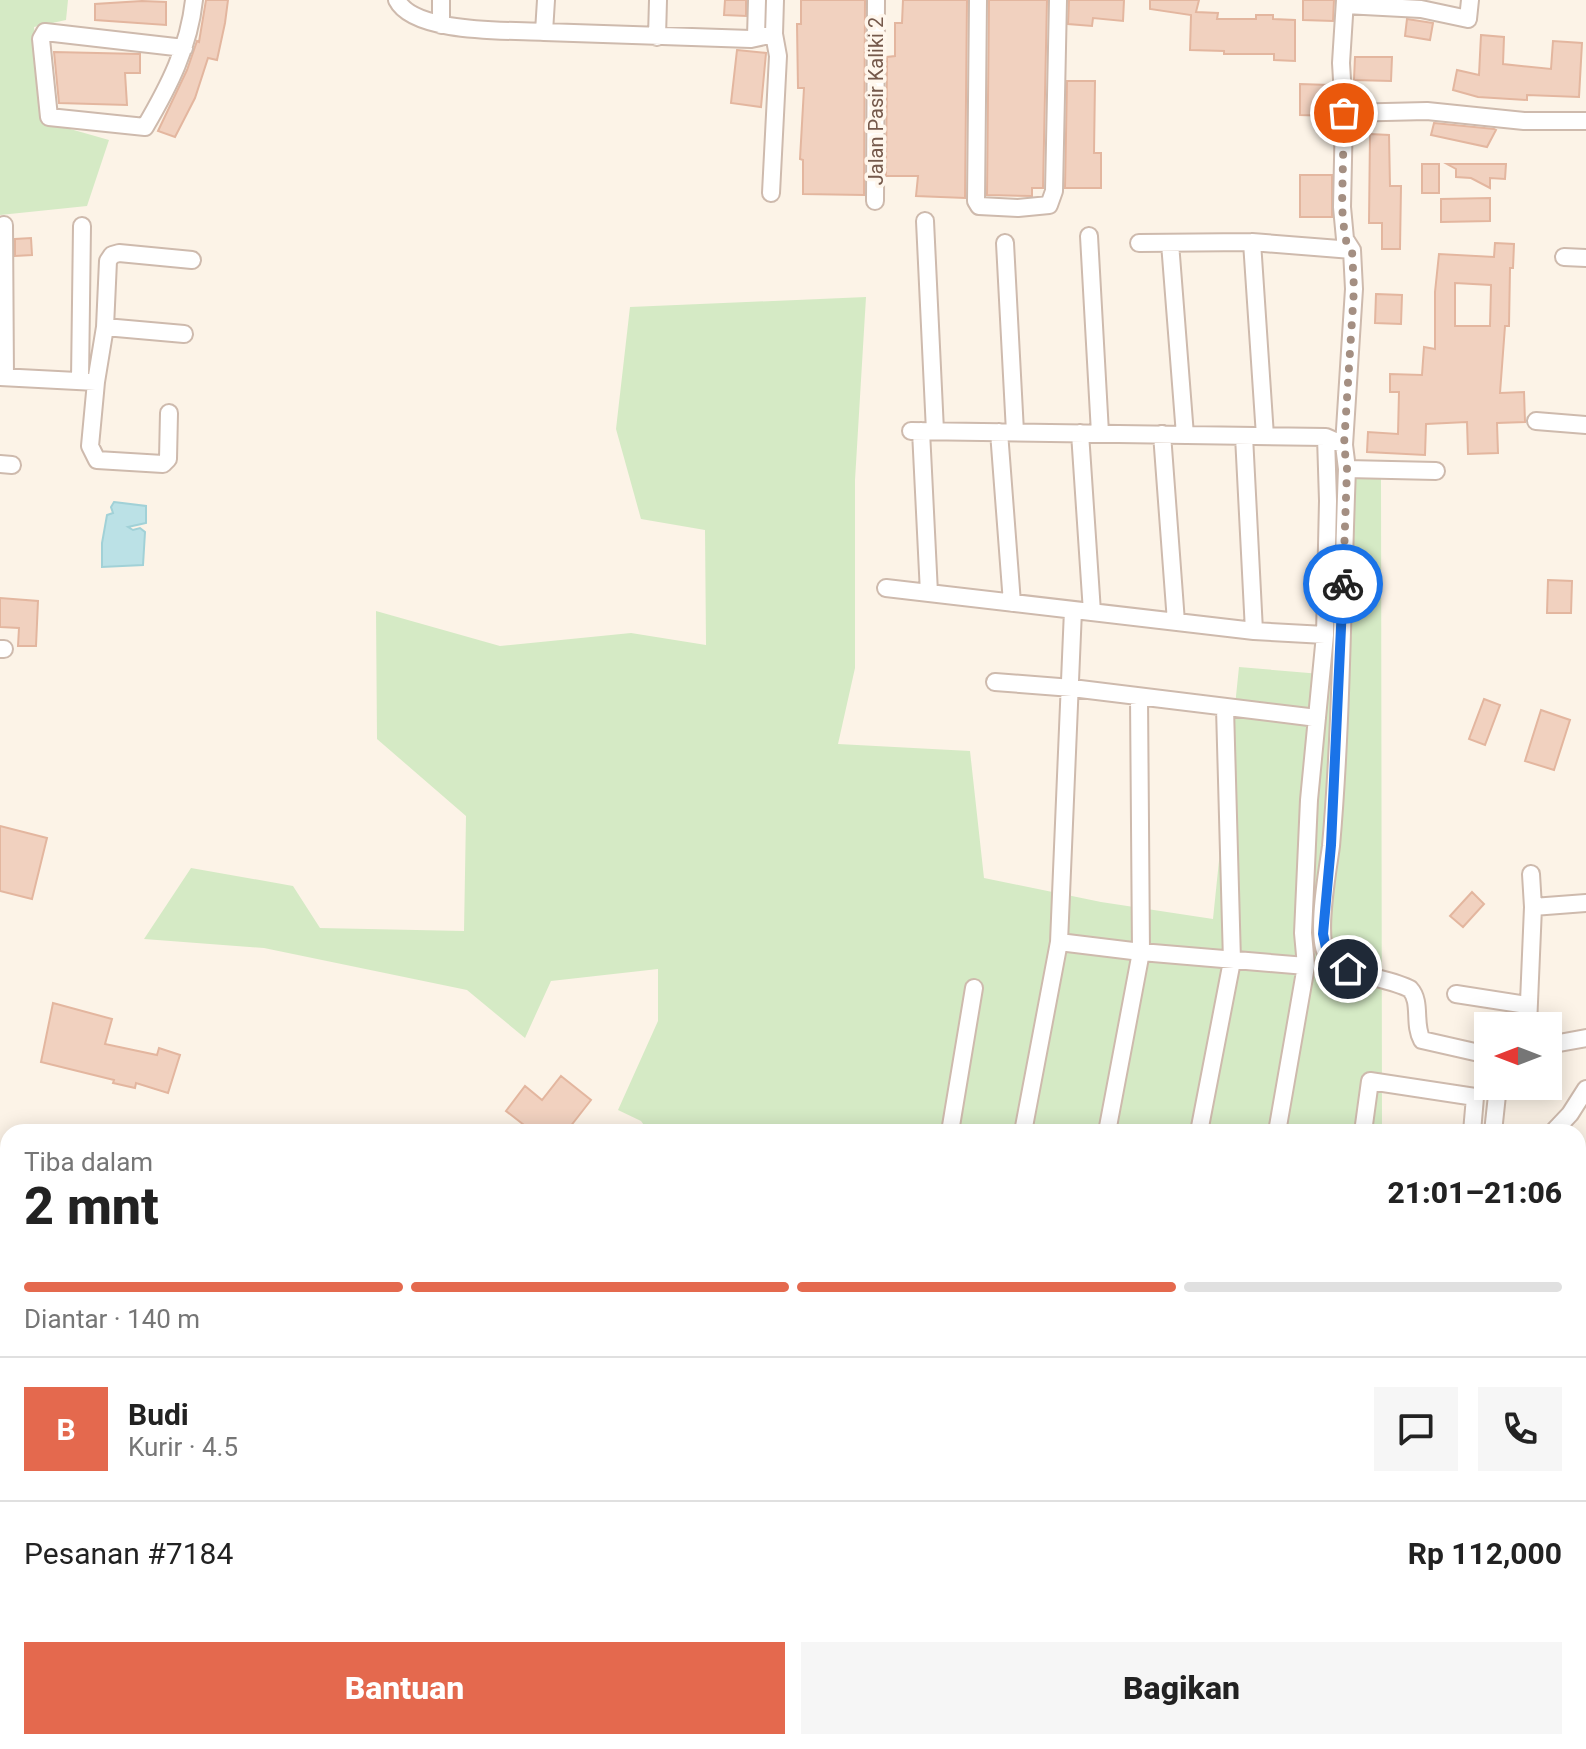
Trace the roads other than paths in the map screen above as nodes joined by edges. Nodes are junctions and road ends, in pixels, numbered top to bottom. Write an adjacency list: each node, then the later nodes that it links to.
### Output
1 (194, 0): 18 (street)
2 (397, 0): 13 (street)
3 (441, 0): 13 (street)
4 (546, 0): 14 (street)
5 (658, 0): 16 (street)
6 (757, 0): 17 (street)
7 (775, 0): 15 (street)
8 (876, 0): 22 (street, Jalan Pasir Kaliki 2)
9 (978, 0): 10 (street)
10 (1058, 0)
11 (1470, 0): 12 (street)
12 (1345, 3): 19 (street)
13 (441, 25): 14 (street)
14 (544, 32): 16 (street)
15 (774, 34): 17 (street); 21 (street)
16 (657, 37): 17 (street)
17 (756, 37)
18 (184, 48): 18 (street)
19 (1344, 113): 20 (street); 31 (street)
20 (1586, 121)
21 (771, 193)
22 (875, 201)
23 (925, 221): 42 (street)
24 (4, 225): 37 (street)
25 (82, 226): 38 (street)
26 (1089, 236): 45 (street)
27 (1252, 242): 30 (street); 31 (street); 49 (street)
28 (1005, 243): 43 (street)
29 (1139, 243): 30 (street)
30 (1170, 243): 47 (street)
31 (1352, 250): 51 (street)
32 (1564, 257): 33 (street)
33 (1586, 258)
34 (192, 260): 35 (street)
35 (105, 327): 36 (street); 38 (street)
36 (184, 334)
37 (2, 377): 38 (street)
38 (88, 381): 39 (street)
39 (169, 413)
40 (1536, 421): 41 (street)
41 (1586, 425)
42 (922, 431): 43 (street); 55 (street)
43 (1007, 432): 44 (street); 56 (street)
44 (1080, 433): 45 (street); 58 (street)
45 (1100, 433): 46 (street)
46 (1162, 434): 47 (street); 59 (street)
47 (1185, 435): 48 (street)
48 (1244, 436): 49 (street); 60 (street)
49 (1265, 436): 50 (street)
50 (1326, 437): 51 (street); 61 (street)
51 (1344, 445): 52 (street)
52 (1347, 469): 53 (street); 80 (street)
53 (1436, 471)
54 (886, 588): 55 (street)
55 (929, 593): 56 (street)
56 (1012, 603): 57 (street)
57 (1073, 610): 58 (street); 63 (street)
58 (1092, 612): 59 (street)
59 (1176, 622): 60 (street)
60 (1254, 631): 61 (street)
61 (1325, 635): 66 (street)
62 (995, 682): 63 (street)
63 (1072, 688): 64 (street); 70 (street)
64 (1139, 697): 65 (street); 71 (street)
65 (1225, 708): 66 (street); 72 (street)
66 (1317, 718): 73 (street)
67 (1531, 874): 69 (street)
68 (1586, 903): 69 (street)
69 (1533, 907): 76 (street)
70 (1059, 942): 71 (street); 84 (street)
71 (1141, 952): 72 (street); 85 (street)
72 (1232, 961): 73 (street); 86 (street)
73 (1306, 966): 87 (street)
74 (974, 988): 83 (street)
75 (1456, 994): 76 (street)
76 (1527, 1005): 77 (street)
77 (1527, 1012)
78 (1586, 1038): 79 (street)
79 (1562, 1042)
80 (1474, 1052)
81 (1586, 1089): 91 (street)
82 (1496, 1100): 90 (street)
83 (951, 1124)
84 (1025, 1124)
85 (1109, 1124)
86 (1201, 1124)
87 (1278, 1124)
88 (1364, 1124): 89 (street)
89 (1473, 1124)
90 (1494, 1124)
91 (1561, 1124)

